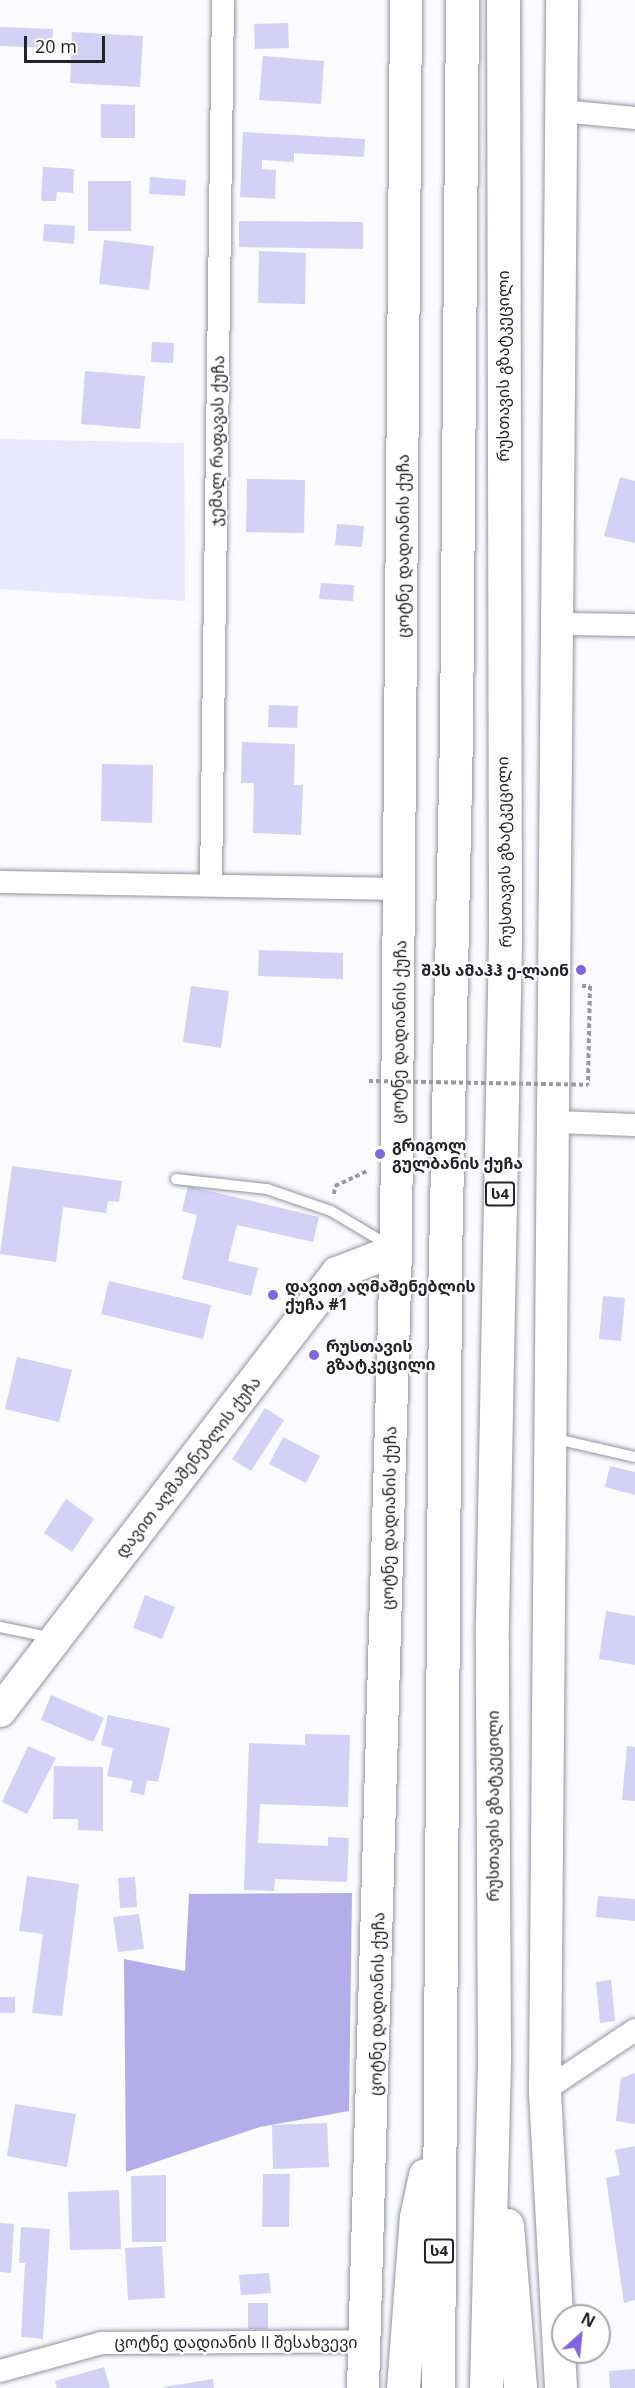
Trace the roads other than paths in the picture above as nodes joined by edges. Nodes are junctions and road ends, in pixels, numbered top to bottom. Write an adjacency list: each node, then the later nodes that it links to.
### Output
1 (223, 0): 11 (street, ჯემალ რაფავას ქუჩა)
2 (406, 0): 12 (street, ცოტნე დადიანის ქუჩა)
3 (462, 0): 25 (highway, ს4)
4 (503, 0): 23 (highway, რუსთავის გზატკეცილი / ს4)
5 (562, 0): 6 (street)
6 (561, 111): 7 (street); 8 (street)
7 (635, 118)
8 (561, 624): 9 (street); 13 (street)
9 (635, 625)
10 (0, 882): 11 (street)
11 (211, 883): 12 (street)
12 (400, 889): 16 (street, ცოტნე დადიანის ქუჩა)
13 (557, 1122): 14 (street); 17 (street)
14 (635, 1125)
15 (176, 1179): 16 (lane)
16 (396, 1250): 20 (street, დავით აღმაშენებლის ქუჩა); 26 (street, ცოტნე დადიანის ქუჩა)
17 (552, 1438): 18 (lane); 24 (street)
18 (635, 1457)
19 (0, 1627): 20 (lane)
20 (56, 1638): 21 (street, დავით აღმაშენებლის ქუჩა)
21 (0, 1711)
22 (635, 2030): 24 (street)
23 (494, 2058): 31 (highway, რუსთავის გზატკეცილი / ს4); 32 (highway)
24 (545, 2090): 33 (street)
25 (438, 2114): 29 (highway); 30 (highway, ს4)
26 (368, 2341): 27 (street, ცოტნე დადიანის II შესახვევი); 28 (street, ცოტნე დადიანის ქუჩა)
27 (0, 2371)
28 (363, 2388)
29 (403, 2388)
30 (438, 2388)
31 (486, 2388)
32 (520, 2388)
33 (561, 2388)

